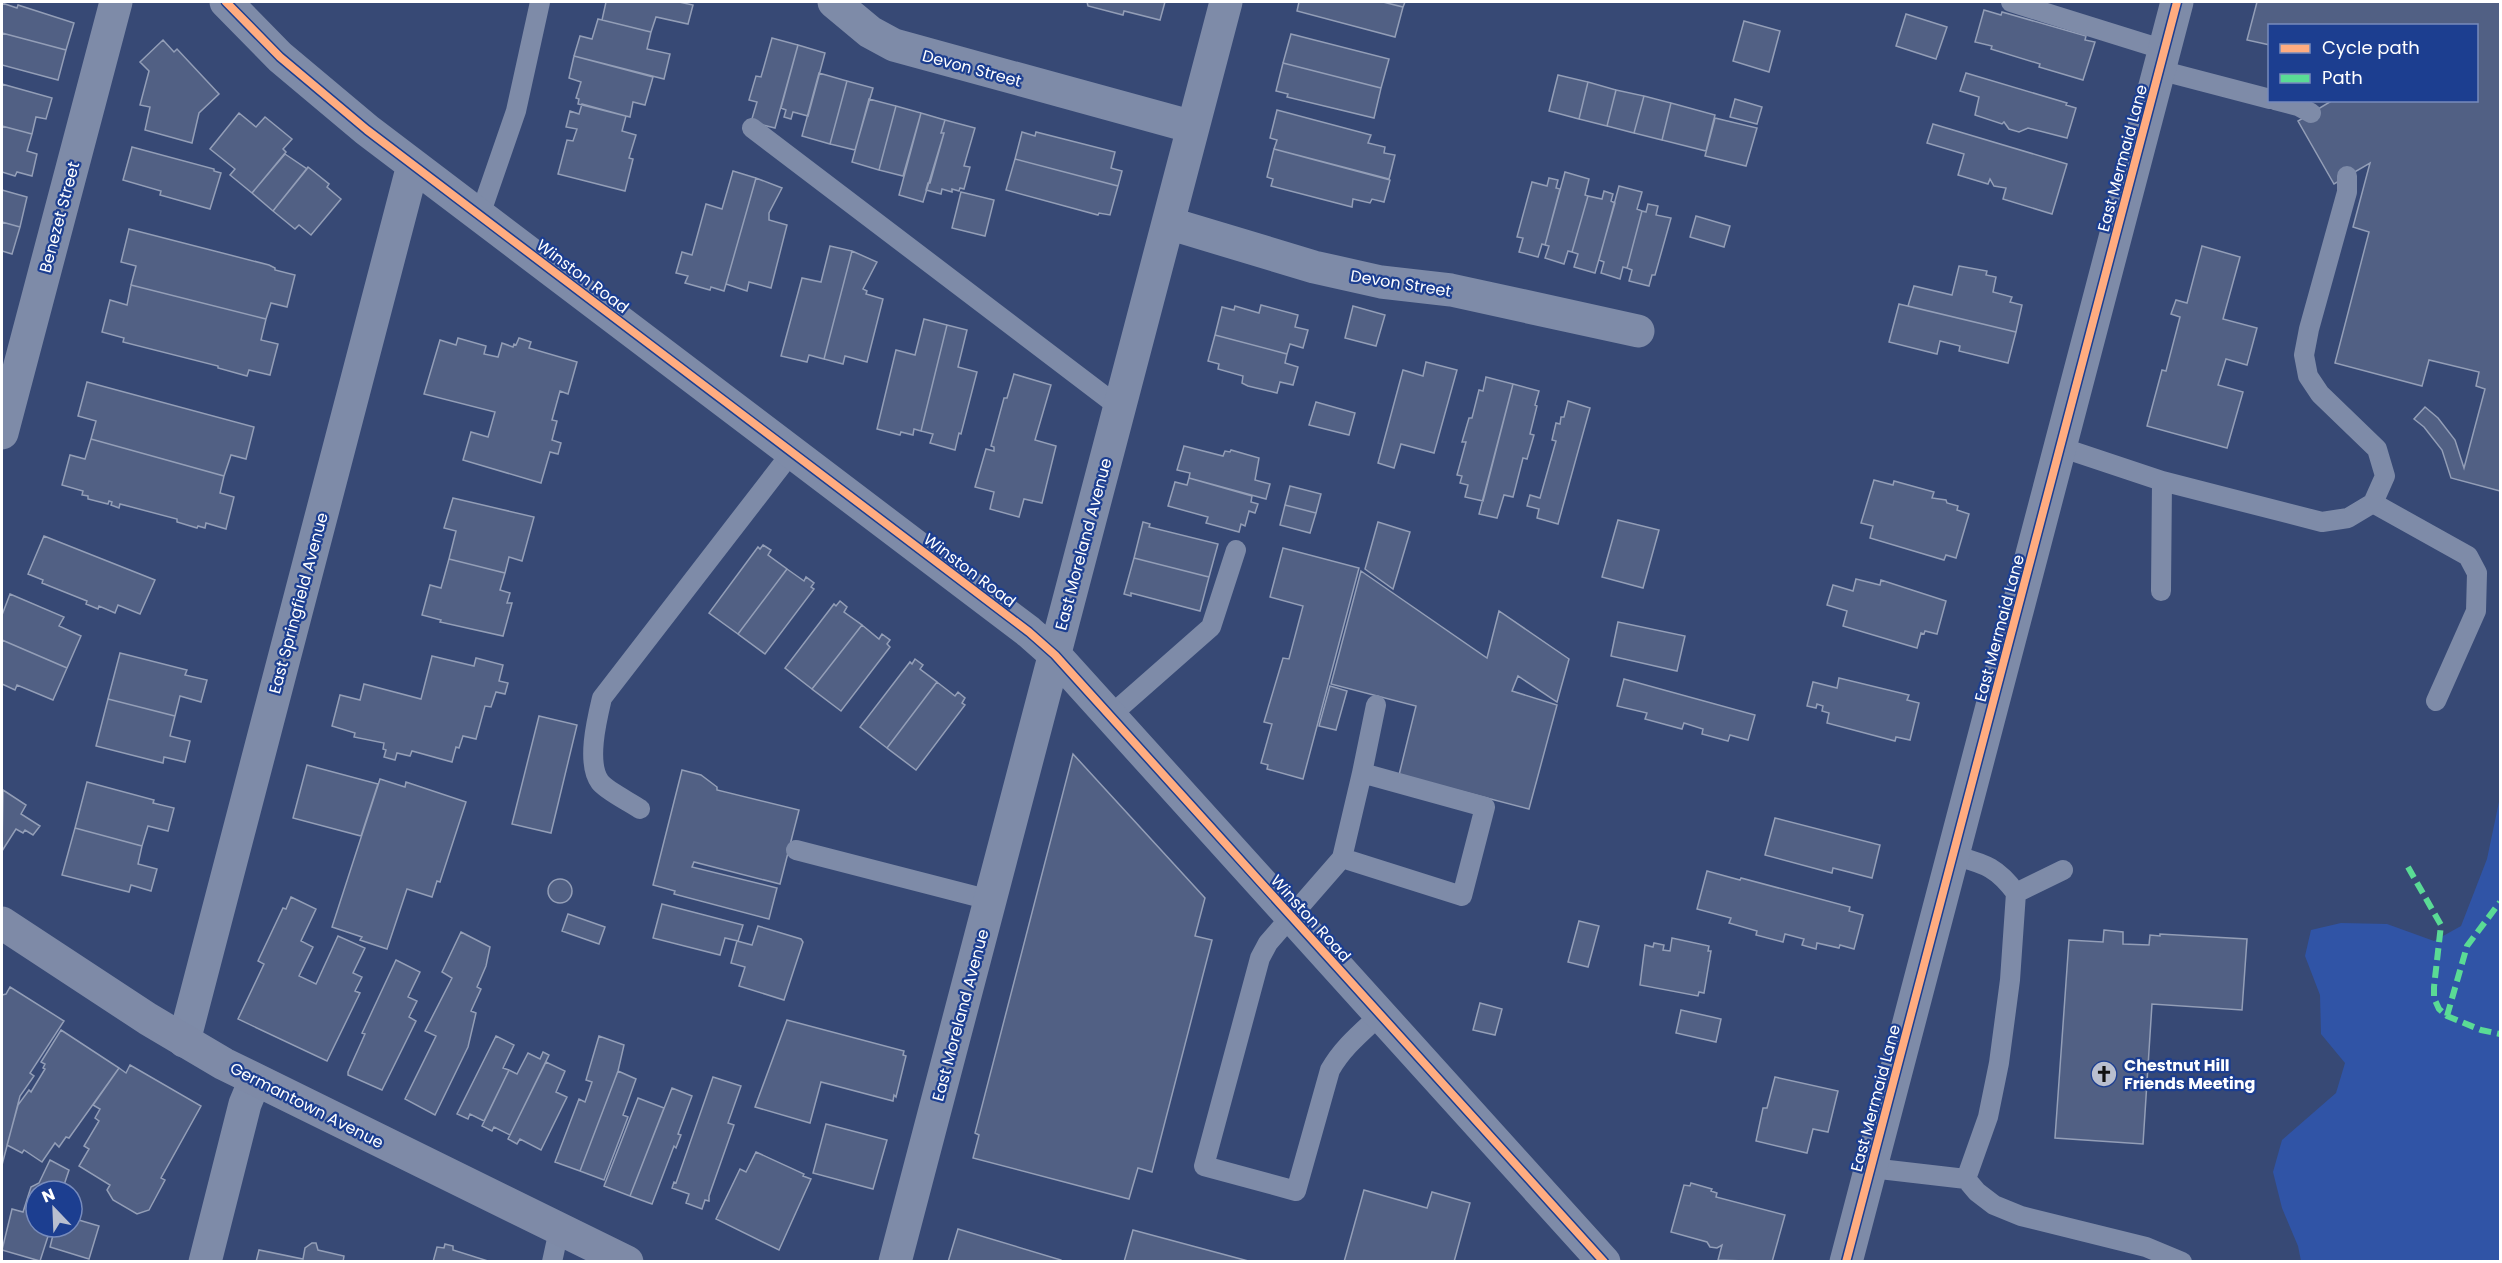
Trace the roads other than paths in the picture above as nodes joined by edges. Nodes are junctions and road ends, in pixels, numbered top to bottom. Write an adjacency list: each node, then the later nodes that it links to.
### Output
1 (116, 2): 20 (street, Benezet Street)
2 (226, 2): 14 (street, Winston Road)
3 (540, 2): 16 (lane)
4 (834, 2): 12 (street, Devon Street)
5 (1226, 2): 12 (street, East Moreland Avenue)
6 (2011, 2): 8 (lane)
7 (2177, 2): 8 (street, East Mermaid Lane)
8 (2162, 60): 9 (lane); 21 (street, East Mermaid Lane)
9 (2268, 98)
10 (2283, 102): 11 (lane)
11 (2311, 113)
12 (1193, 127): 17 (street, East Moreland Avenue)
13 (752, 128): 19 (lane)
14 (413, 165): 16 (street, Winston Road); 42 (street, East Springfield Avenue)
15 (2347, 176): 24 (lane)
16 (480, 214): 22 (street, Winston Road)
17 (1168, 223): 18 (street, Devon Street); 19 (street, East Moreland Avenue)
18 (1638, 331)
19 (1119, 407): 27 (street, East Moreland Avenue)
20 (2, 433)
21 (2060, 447): 23 (lane); 34 (street, East Mermaid Lane)
22 (792, 452): 27 (street, Winston Road); 32 (lane)
23 (2162, 481): 24 (lane); 26 (lane)
24 (2373, 503): 28 (lane)
25 (1236, 550): 30 (lane)
26 (2161, 591)
27 (1055, 655): 30 (street, Winston Road); 38 (street, East Moreland Avenue)
28 (2436, 700)
29 (1376, 705): 31 (lane)
30 (1111, 715): 39 (street, Winston Road)
31 (1362, 772): 35 (lane); 35 (lane)
32 (640, 809)
33 (796, 850): 38 (lane)
34 (1953, 855): 37 (lane); 44 (street, East Mermaid Lane)
35 (1342, 858): 39 (lane)
36 (2063, 870): 37 (lane)
37 (2016, 893): 45 (lane)
38 (990, 900): 50 (street, East Moreland Avenue)
39 (1293, 918): 41 (street, Winston Road); 41 (lane)
40 (2, 923): 42 (main road, Germantown Avenue)
41 (1381, 1014): 51 (street, Winston Road)
42 (184, 1041): 43 (main road, Germantown Avenue)
43 (255, 1080): 46 (main road, Germantown Avenue); 47 (street)
44 (1871, 1168): 45 (lane); 52 (street, East Mermaid Lane)
45 (1966, 1179): 53 (lane)
46 (559, 1230): 48 (lane); 49 (main road, Germantown Avenue)
47 (205, 1262)
48 (552, 1262)
49 (627, 1262)
50 (895, 1262)
51 (1604, 1262)
52 (1846, 1262)
53 (2182, 1262)

